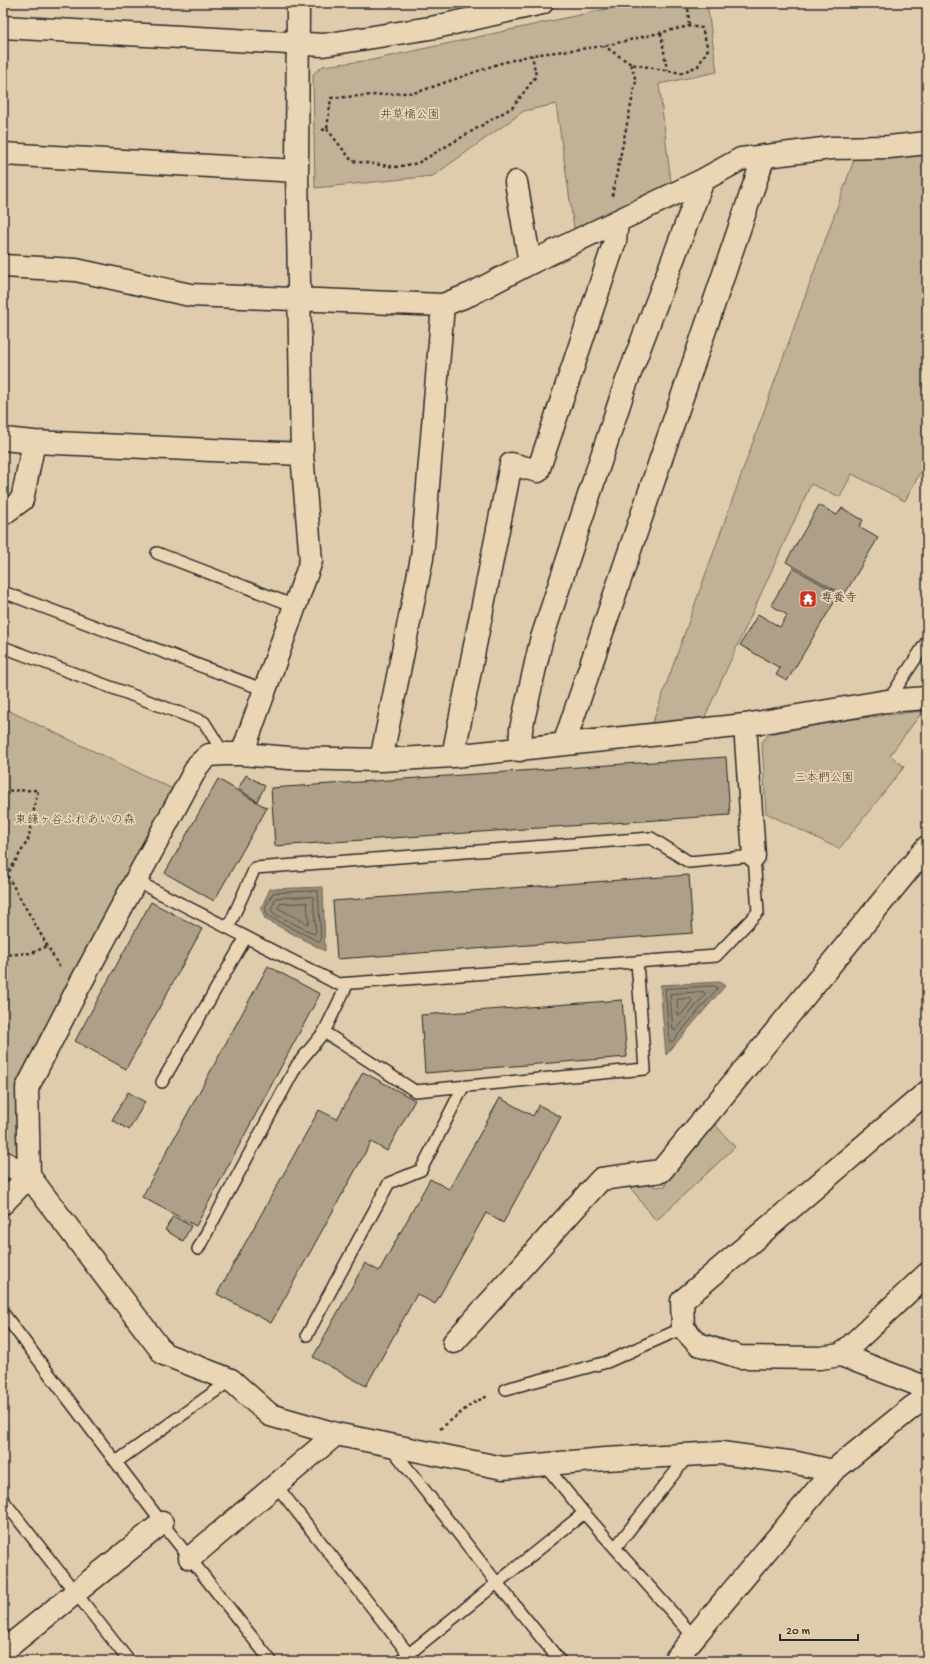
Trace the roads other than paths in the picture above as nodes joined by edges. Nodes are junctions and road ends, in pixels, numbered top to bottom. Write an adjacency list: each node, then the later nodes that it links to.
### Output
1 (298, 3): 4 (street)
2 (542, 3): 4 (street)
3 (3, 27): 4 (street)
4 (298, 45): 8 (street)
5 (927, 143): 7 (street)
6 (3, 154): 8 (street)
7 (764, 156): 9 (street); 29 (street)
8 (297, 171): 14 (street)
9 (703, 180): 11 (street); 30 (street)
10 (516, 182): 12 (street)
11 (611, 225): 12 (street); 32 (street)
12 (530, 263): 15 (street)
13 (3, 266): 14 (street)
14 (300, 300): 15 (street); 18 (street)
15 (443, 305): 33 (street)
16 (3, 439): 17 (street)
17 (34, 442): 18 (street); 19 (street)
18 (302, 454): 22 (street)
19 (3, 514)
20 (157, 553): 22 (lane)
21 (3, 592): 25 (lane)
22 (295, 606): 25 (street)
23 (927, 640): 27 (lane)
24 (3, 647): 31 (lane)
25 (265, 690): 31 (street)
26 (927, 698): 27 (street)
27 (887, 701): 28 (street)
28 (745, 725): 29 (street); 35 (street)
29 (564, 744): 30 (street)
30 (520, 750): 32 (street)
31 (233, 754): 33 (street); 46 (street)
32 (453, 756): 33 (street)
33 (381, 760)
34 (927, 847): 53 (street)
35 (754, 856): 37 (lane); 39 (lane)
36 (144, 885): 37 (lane)
37 (228, 928): 38 (lane)
38 (246, 937): 40 (lane); 42 (lane)
39 (637, 962): 40 (lane); 43 (lane)
40 (348, 983): 41 (lane)
41 (324, 1032): 43 (lane); 48 (lane)
42 (162, 1082)
43 (463, 1087): 52 (lane)
44 (927, 1092): 51 (street)
45 (3, 1162): 46 (street)
46 (29, 1176): 47 (street); 55 (street)
47 (3, 1203)
48 (198, 1249)
49 (927, 1274): 54 (street)
50 (3, 1313): 62 (lane)
51 (683, 1328): 54 (street); 57 (lane)
52 (307, 1335)
53 (454, 1342)
54 (841, 1355): 56 (street)
55 (231, 1380): 59 (street); 62 (lane)
56 (927, 1388)
57 (506, 1389)
58 (927, 1397): 64 (street)
59 (336, 1434): 60 (street); 65 (street)
60 (389, 1446): 63 (street); 71 (lane)
61 (688, 1456): 63 (street); 64 (street); 69 (lane)
62 (116, 1462): 68 (lane)
63 (545, 1465): 67 (lane)
64 (833, 1471): 73 (street)
65 (276, 1485): 70 (street); 75 (lane)
66 (3, 1500): 72 (lane)
67 (584, 1513): 69 (lane); 71 (lane)
68 (162, 1523): 70 (lane); 72 (street)
69 (615, 1548): 73 (lane)
70 (190, 1558): 77 (lane)
71 (497, 1583): 75 (lane); 78 (lane)
72 (76, 1592): 74 (street); 76 (lane)
73 (694, 1637): 79 (street)
74 (3, 1651)
75 (408, 1659)
76 (129, 1661)
77 (271, 1661)
78 (560, 1661)
79 (674, 1661)

